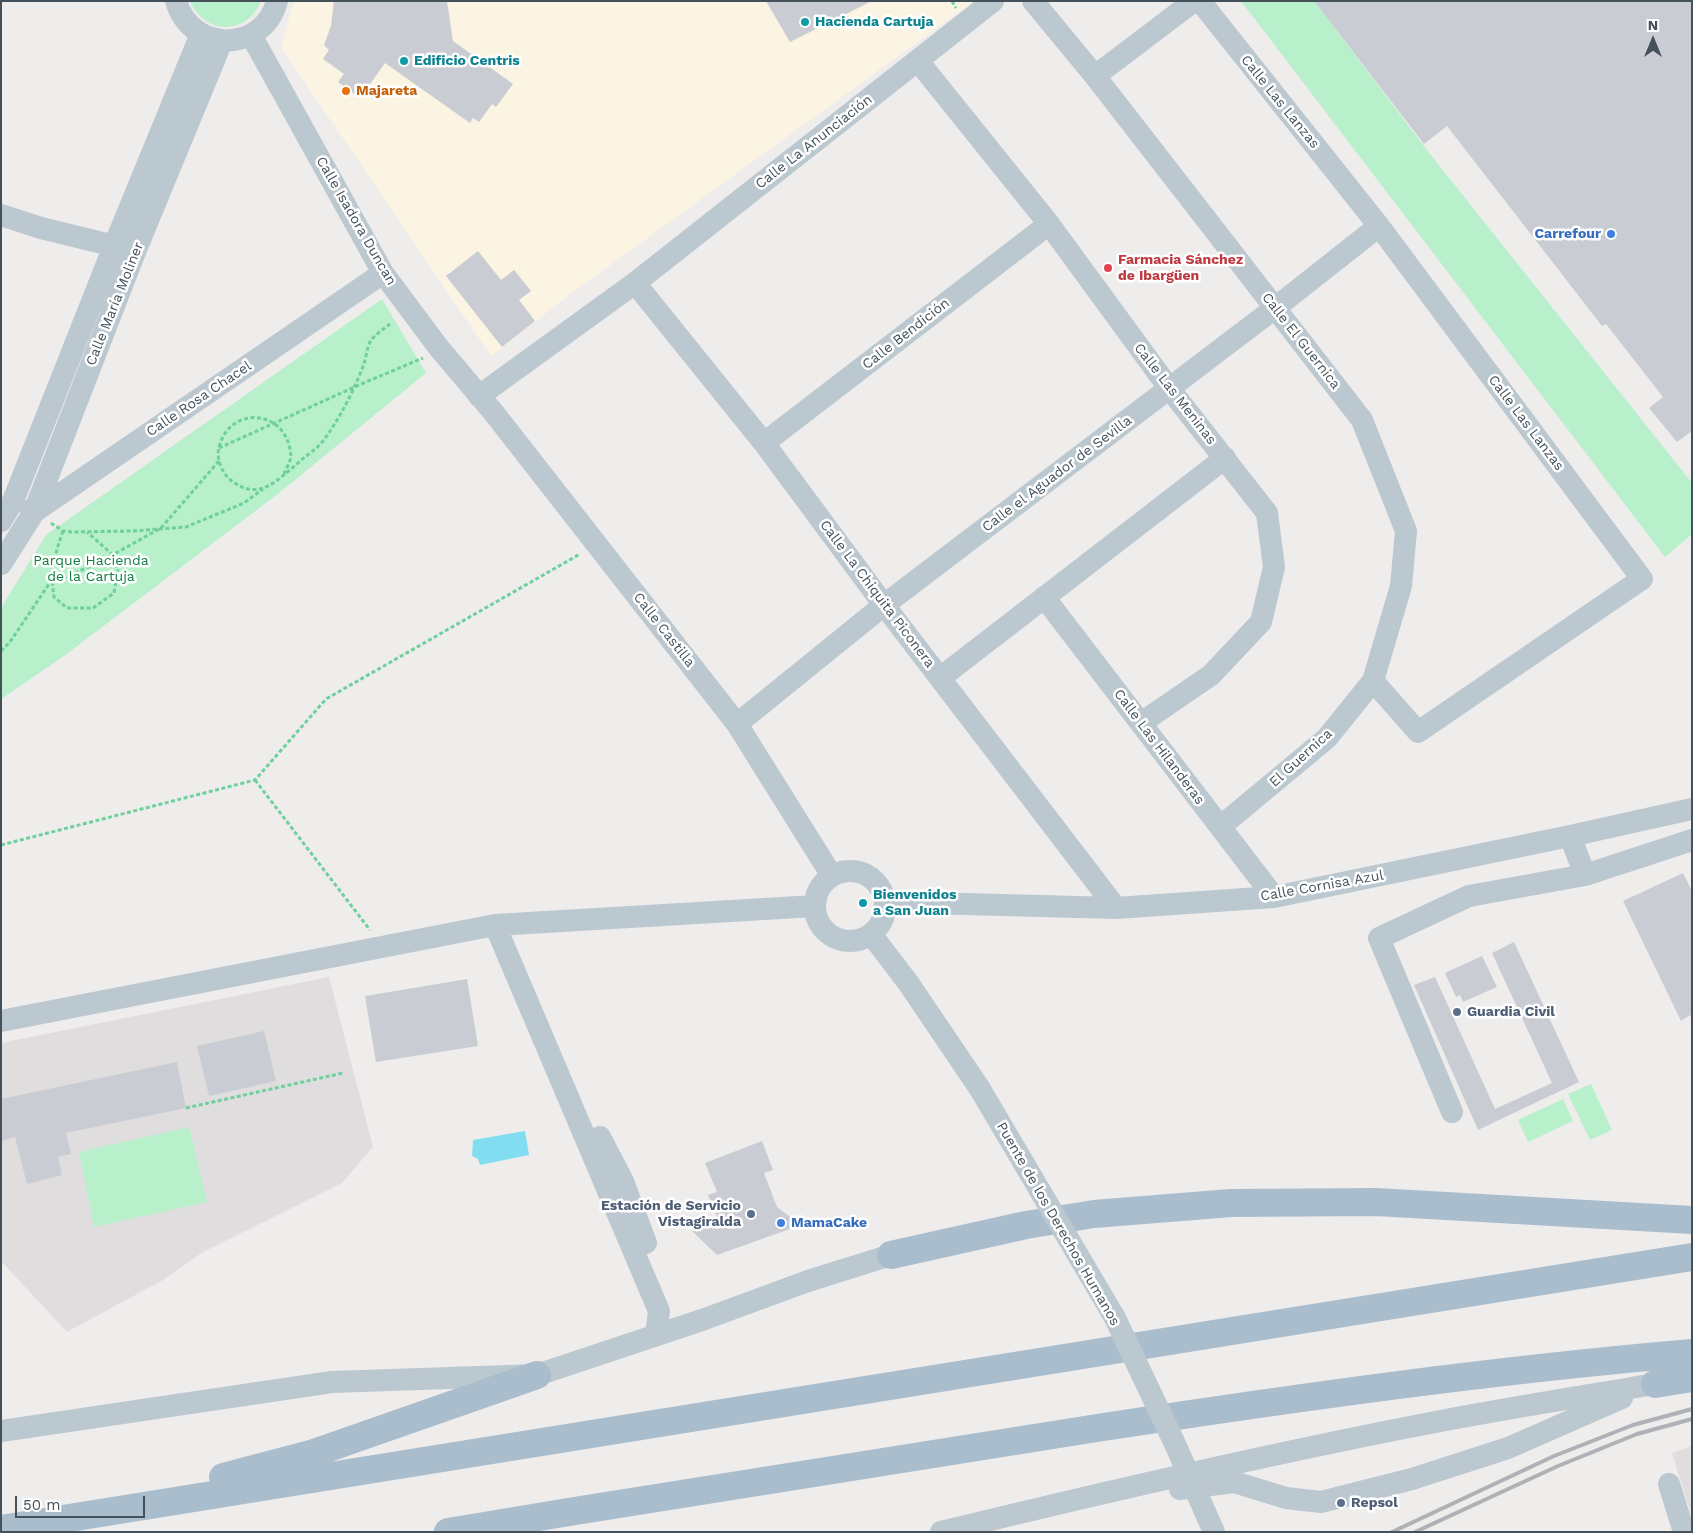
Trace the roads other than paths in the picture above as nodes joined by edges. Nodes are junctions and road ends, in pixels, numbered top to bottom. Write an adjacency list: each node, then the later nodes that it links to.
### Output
1 (176, 1): 7 (street)
2 (277, 1): 8 (street)
3 (993, 1): 10 (street, Calle La Anunciación)
4 (1034, 1): 11 (street, Calle El Guernica)
5 (1194, 1): 11 (street)
6 (1200, 1): 14 (street, Calle Las Lanzas)
7 (201, 34): 9 (street); 15 (street, Calle María Moliner)
8 (251, 35): 9 (street); 17 (street, Calle Isadora Duncan)
9 (222, 41): 16 (street, Calle María Moliner)
10 (918, 61): 13 (street, Calle Las Meninas); 18 (street, Calle La Anunciación)
11 (1095, 76): 19 (street, Calle El Guernica)
12 (1, 215): 15 (street)
13 (1048, 224): 20 (street, Calle Las Meninas); 22 (street, Calle Bendición)
14 (1379, 226): 19 (street, Calle el Aguador de Sevilla); 31 (street, Calle Las Lanzas)
15 (114, 246): 16 (street); 24 (street, Calle María Moliner)
16 (135, 252): 25 (street, Calle María Moliner)
17 (383, 273): 21 (street, Calle Isadora Duncan); 25 (street, Calle Rosa Chacel)
18 (635, 283): 21 (street, Calle La Anunciación); 22 (street, Calle La Chiquita Piconera)
19 (1275, 308): 20 (street, Calle el Aguador de Sevilla); 31 (street, Calle El Guernica)
20 (1169, 388): 23 (street, Calle Las Meninas); 29 (street, Calle el Aguador de Sevilla)
21 (479, 396): 32 (street, Calle Castilla)
22 (764, 443): 29 (street, Calle La Chiquita Piconera)
23 (1224, 458): 28 (street); 33 (street, Calle Las Meninas)
24 (7, 498): 25 (street); 26 (street, Calle María Moliner)
25 (34, 512): 27 (street, Calle María Moliner)
26 (1, 520)
27 (1, 564)
28 (1044, 597): 30 (street); 33 (street, Calle Las Hilanderas)
29 (884, 605): 30 (street, Calle La Chiquita Piconera); 32 (street, Calle el Aguador de Sevilla)
30 (940, 678): 43 (street, Calle La Chiquita Piconera)
31 (1373, 681): 35 (street, El Guernica)
32 (737, 724): 39 (street, Calle Castilla)
33 (1141, 724): 35 (street, Calle Las Hilanderas)
34 (1692, 809): 36 (street, Calle Cornisa Azul)
35 (1220, 827): 40 (street, Calle Las Hilanderas)
36 (1570, 836): 38 (street); 40 (street, Calle Cornisa Azul)
37 (1692, 840): 38 (street)
38 (1585, 875): 48 (street)
39 (832, 876): 41 (street); 42 (street)
40 (1274, 897): 43 (street, Calle Cornisa Azul)
41 (815, 906): 44 (street); 45 (street)
42 (885, 906): 43 (street, Calle Cornisa Azul); 45 (street)
43 (1116, 908)
44 (495, 925): 46 (street); 47 (street)
45 (871, 934): 65 (street, Puente de los Derechos Humanos, bridge)
46 (1, 1021)
47 (546, 1044): 52 (street); 53 (street)
48 (1452, 1112)
49 (1692, 1220): 50 (main road)
50 (891, 1255): 52 (street)
51 (1692, 1257): 61 (main road)
52 (702, 1320): 53 (street)
53 (656, 1336): 55 (street)
54 (1692, 1353): 63 (main road)
55 (537, 1374): 58 (street); 61 (main road)
56 (1692, 1378): 57 (main road)
57 (1655, 1384): 60 (street); 60 (street)
58 (1, 1431)
59 (1668, 1484): 66 (street)
60 (1056, 1504): 64 (street)
61 (82, 1515): 62 (main road)
62 (1, 1528)
63 (448, 1532)
64 (941, 1532)
65 (1214, 1532)
66 (1684, 1532)

